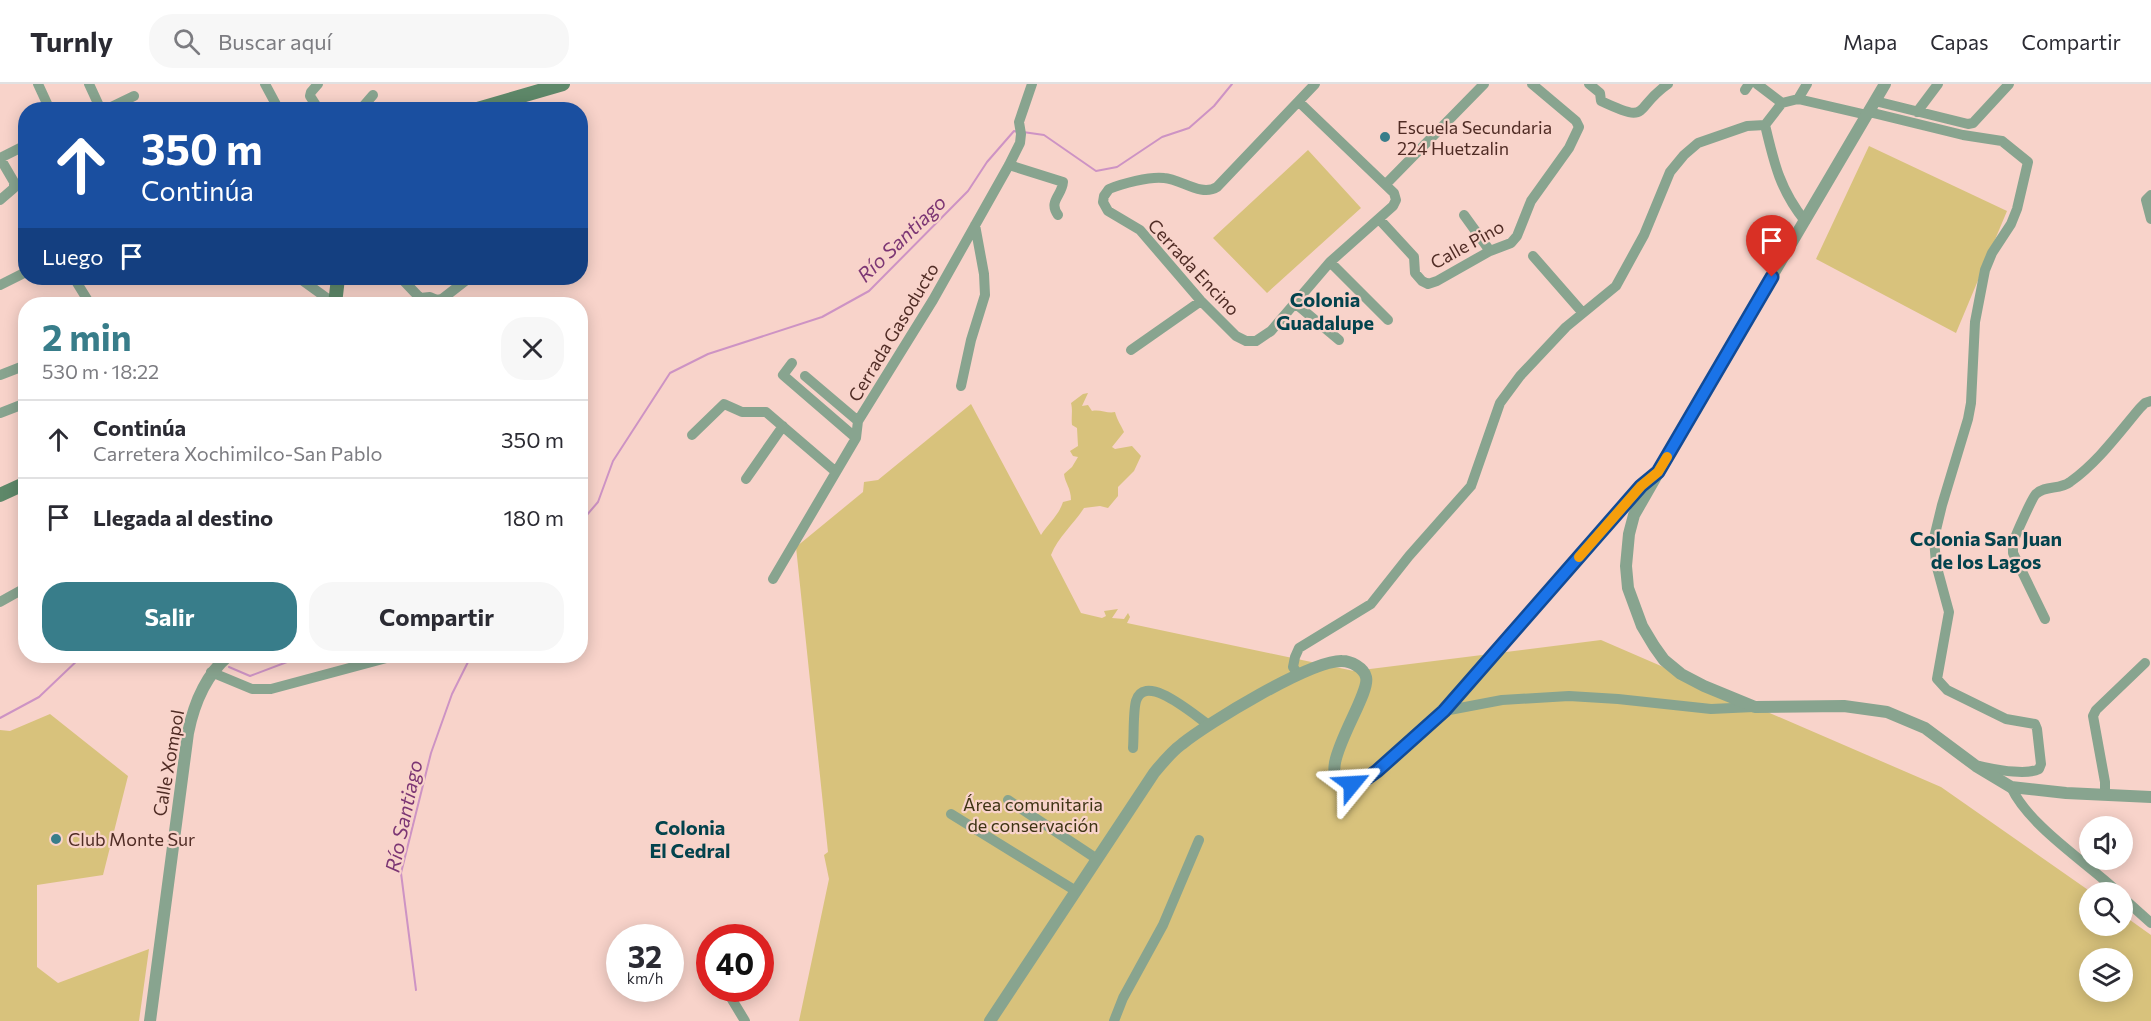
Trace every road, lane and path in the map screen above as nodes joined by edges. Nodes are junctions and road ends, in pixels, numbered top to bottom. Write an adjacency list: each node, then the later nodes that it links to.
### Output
1 (38, 84): 20 (street)
2 (89, 84): 21 (street)
3 (265, 84): 23 (street)
4 (318, 84): 24 (street)
5 (563, 84): 26 (main road)
6 (1032, 84): 34 (street, Cerrada Gasoducto)
7 (1316, 84): 27 (street)
8 (1484, 84): 35 (street)
9 (1532, 84): 44 (street, Calle Pino)
10 (1589, 84): 11 (street)
11 (1668, 84)
12 (1757, 84): 28 (street)
13 (1808, 84): 19 (street)
14 (1885, 84): 29 (street)
15 (1938, 84): 30 (street)
16 (2009, 84): 30 (street)
17 (373, 95): 25 (street)
18 (134, 96): 22 (street)
19 (1798, 99): 28 (street); 29 (street)
20 (46, 102)
21 (99, 102)
22 (121, 102)
23 (275, 102)
24 (312, 102)
25 (367, 102)
26 (501, 102)
27 (1299, 102): 35 (street); 55 (street, Cerrada Encino)
28 (1782, 103): 31 (street)
29 (1870, 109): 30 (street); 42 (street); 91 (street)
30 (1917, 112)
31 (1765, 125): 42 (street); 57 (street)
32 (18, 149): 33 (street)
33 (0, 158): 37 (street)
34 (1009, 165): 38 (street); 43 (street, Cerrada Gasoducto)
35 (1386, 184): 40 (street)
36 (2151, 195): 41 (street)
37 (0, 200)
38 (1058, 215)
39 (1464, 215): 44 (street)
40 (1379, 219): 44 (street, Calle Pino); 46 (street)
41 (2151, 219)
42 (1805, 221): 74 (street)
43 (975, 225): 65 (street); 69 (street, Cerrada Gasoducto)
44 (1490, 251)
45 (1533, 256): 57 (street)
46 (1330, 262): 56 (street); 58 (street)
47 (18, 276): 48 (street)
48 (0, 285)
49 (309, 285): 52 (street)
50 (408, 285): 53 (street)
51 (460, 285): 54 (street)
52 (325, 297)
53 (419, 297)
54 (445, 297)
55 (1201, 301): 56 (street, Cerrada Encino); 60 (street)
56 (1296, 304): 59 (street)
57 (1582, 312): 86 (street)
58 (1388, 320)
59 (1340, 340)
60 (1131, 350)
61 (792, 363): 72 (street)
62 (18, 368): 63 (street)
63 (0, 375)
64 (805, 376): 69 (street)
65 (961, 386)
66 (2151, 401): 81 (street)
67 (18, 406): 68 (street)
68 (0, 413)
69 (858, 421): 72 (street, Cerrada Gasoducto)
70 (783, 426): 71 (street); 73 (street); 75 (street)
71 (692, 435)
72 (856, 438): 73 (street, Cerrada Gasoducto)
73 (836, 472): 78 (street, Cerrada Gasoducto)
74 (1658, 472): 87 (street); 88 (street)
75 (746, 480)
76 (18, 487): 77 (main road)
77 (0, 495)
78 (773, 579)
79 (18, 592): 80 (street)
80 (0, 602)
81 (2045, 619)
82 (220, 663): 85 (street, Calle Xompol)
83 (368, 663): 85 (street)
84 (2145, 663): 93 (street)
85 (211, 672): 104 (street, Calle Xompol)
86 (1298, 674): 88 (street); 89 (street)
87 (1755, 706): 88 (street); 91 (street)
88 (1444, 711)
89 (1209, 725): 90 (street); 98 (street)
90 (1133, 748)
91 (1976, 766): 92 (street)
92 (2011, 787): 93 (street); 99 (street)
93 (2105, 794): 94 (street)
94 (2151, 797)
95 (1008, 800): 98 (street)
96 (951, 814): 100 (street)
97 (1198, 840): 107 (street)
98 (1097, 859): 100 (street)
99 (2106, 882)
100 (1076, 891): 106 (street)
101 (2133, 907): 102 (street)
102 (2151, 923)
103 (734, 1002): 105 (street)
104 (150, 1021)
105 (746, 1021)
106 (990, 1021)
107 (1114, 1021)

